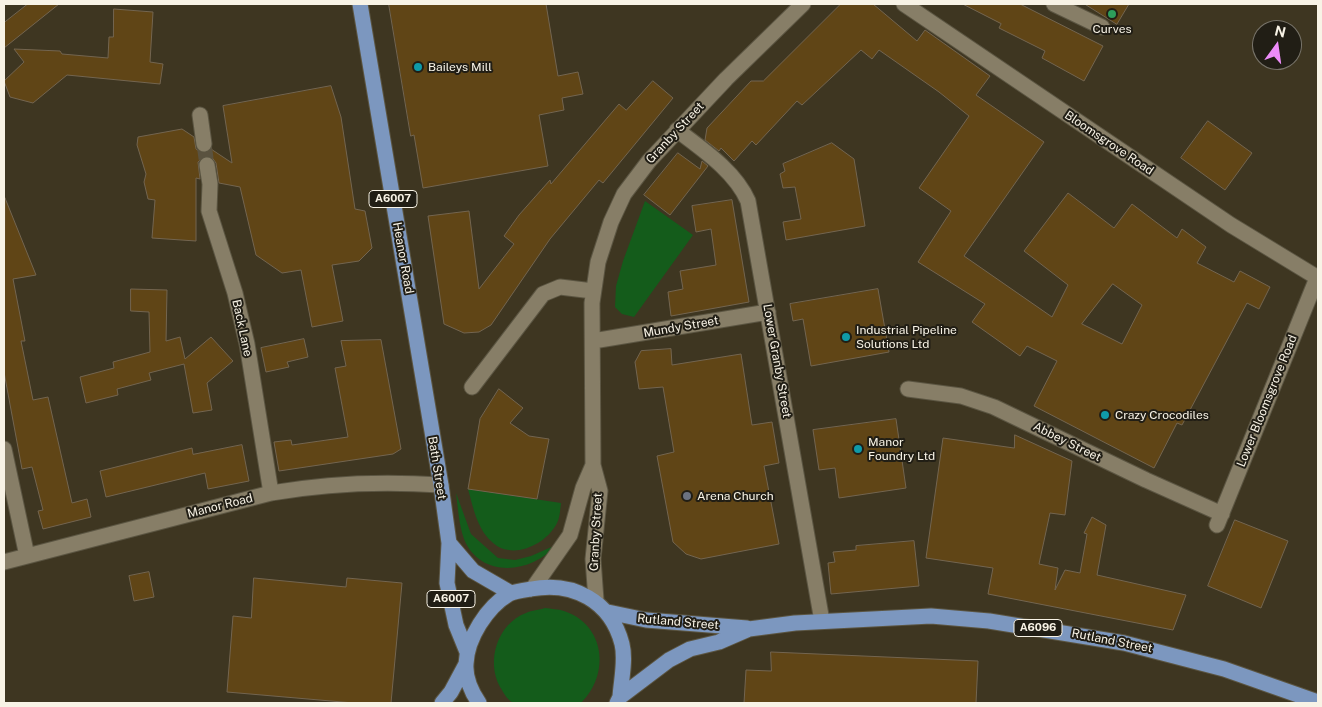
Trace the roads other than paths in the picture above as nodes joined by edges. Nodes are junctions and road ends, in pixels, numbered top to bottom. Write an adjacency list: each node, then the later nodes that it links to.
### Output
1 (360, 4): 16 (main road, Heanor Road / A6007)
2 (803, 4): 7 (street, Granby Street)
3 (904, 4): 10 (street, Bloomsgrove Road)
4 (1054, 4): 5 (street)
5 (1102, 27)
6 (200, 115): 8 (street)
7 (677, 130): 11 (street, Granby Street); 12 (street, Lower Granby Street)
8 (204, 144)
9 (207, 165): 20 (street, Back Lane)
10 (1318, 278): 21 (street, Lower Bloomsgrove Road)
11 (593, 291): 13 (street, Granby Street); 14 (street)
12 (768, 312): 13 (street, Mundy Street); 29 (street, Lower Granby Street)
13 (593, 341): 18 (street, Granby Street)
14 (472, 387)
15 (908, 389): 21 (street, Abbey Street)
16 (425, 394): 19 (main road, Bath Street / A6007)
17 (4, 449): 23 (street)
18 (593, 464): 25 (street, Granby Street); 27 (street, Granby Street)
19 (440, 485): 20 (street, Manor Road); 22 (main road, Bath Street / A6007)
20 (271, 493): 23 (street, Manor Road)
21 (1219, 519)
22 (449, 543): 26 (main road, A6007); 31 (main road, Bath Street / A6007)
23 (27, 556): 24 (street, Manor Road)
24 (4, 562)
25 (533, 588): 26 (main road, A6007); 27 (main road, A6007)
26 (511, 593): 31 (main road, A6007)
27 (596, 600): 28 (main road, A6007)
28 (608, 612): 30 (main road, Rutland Street / A6096); 32 (main road, A6007)
29 (822, 621): 30 (main road, Rutland Street / A6096); 33 (main road, Rutland Street / A6096)
30 (749, 629): 32 (main road, Rutland Street / A6096)
31 (467, 658): 34 (main road); 35 (main road, A6007)
32 (618, 700)
33 (1318, 702)
34 (442, 703)
35 (479, 703)

